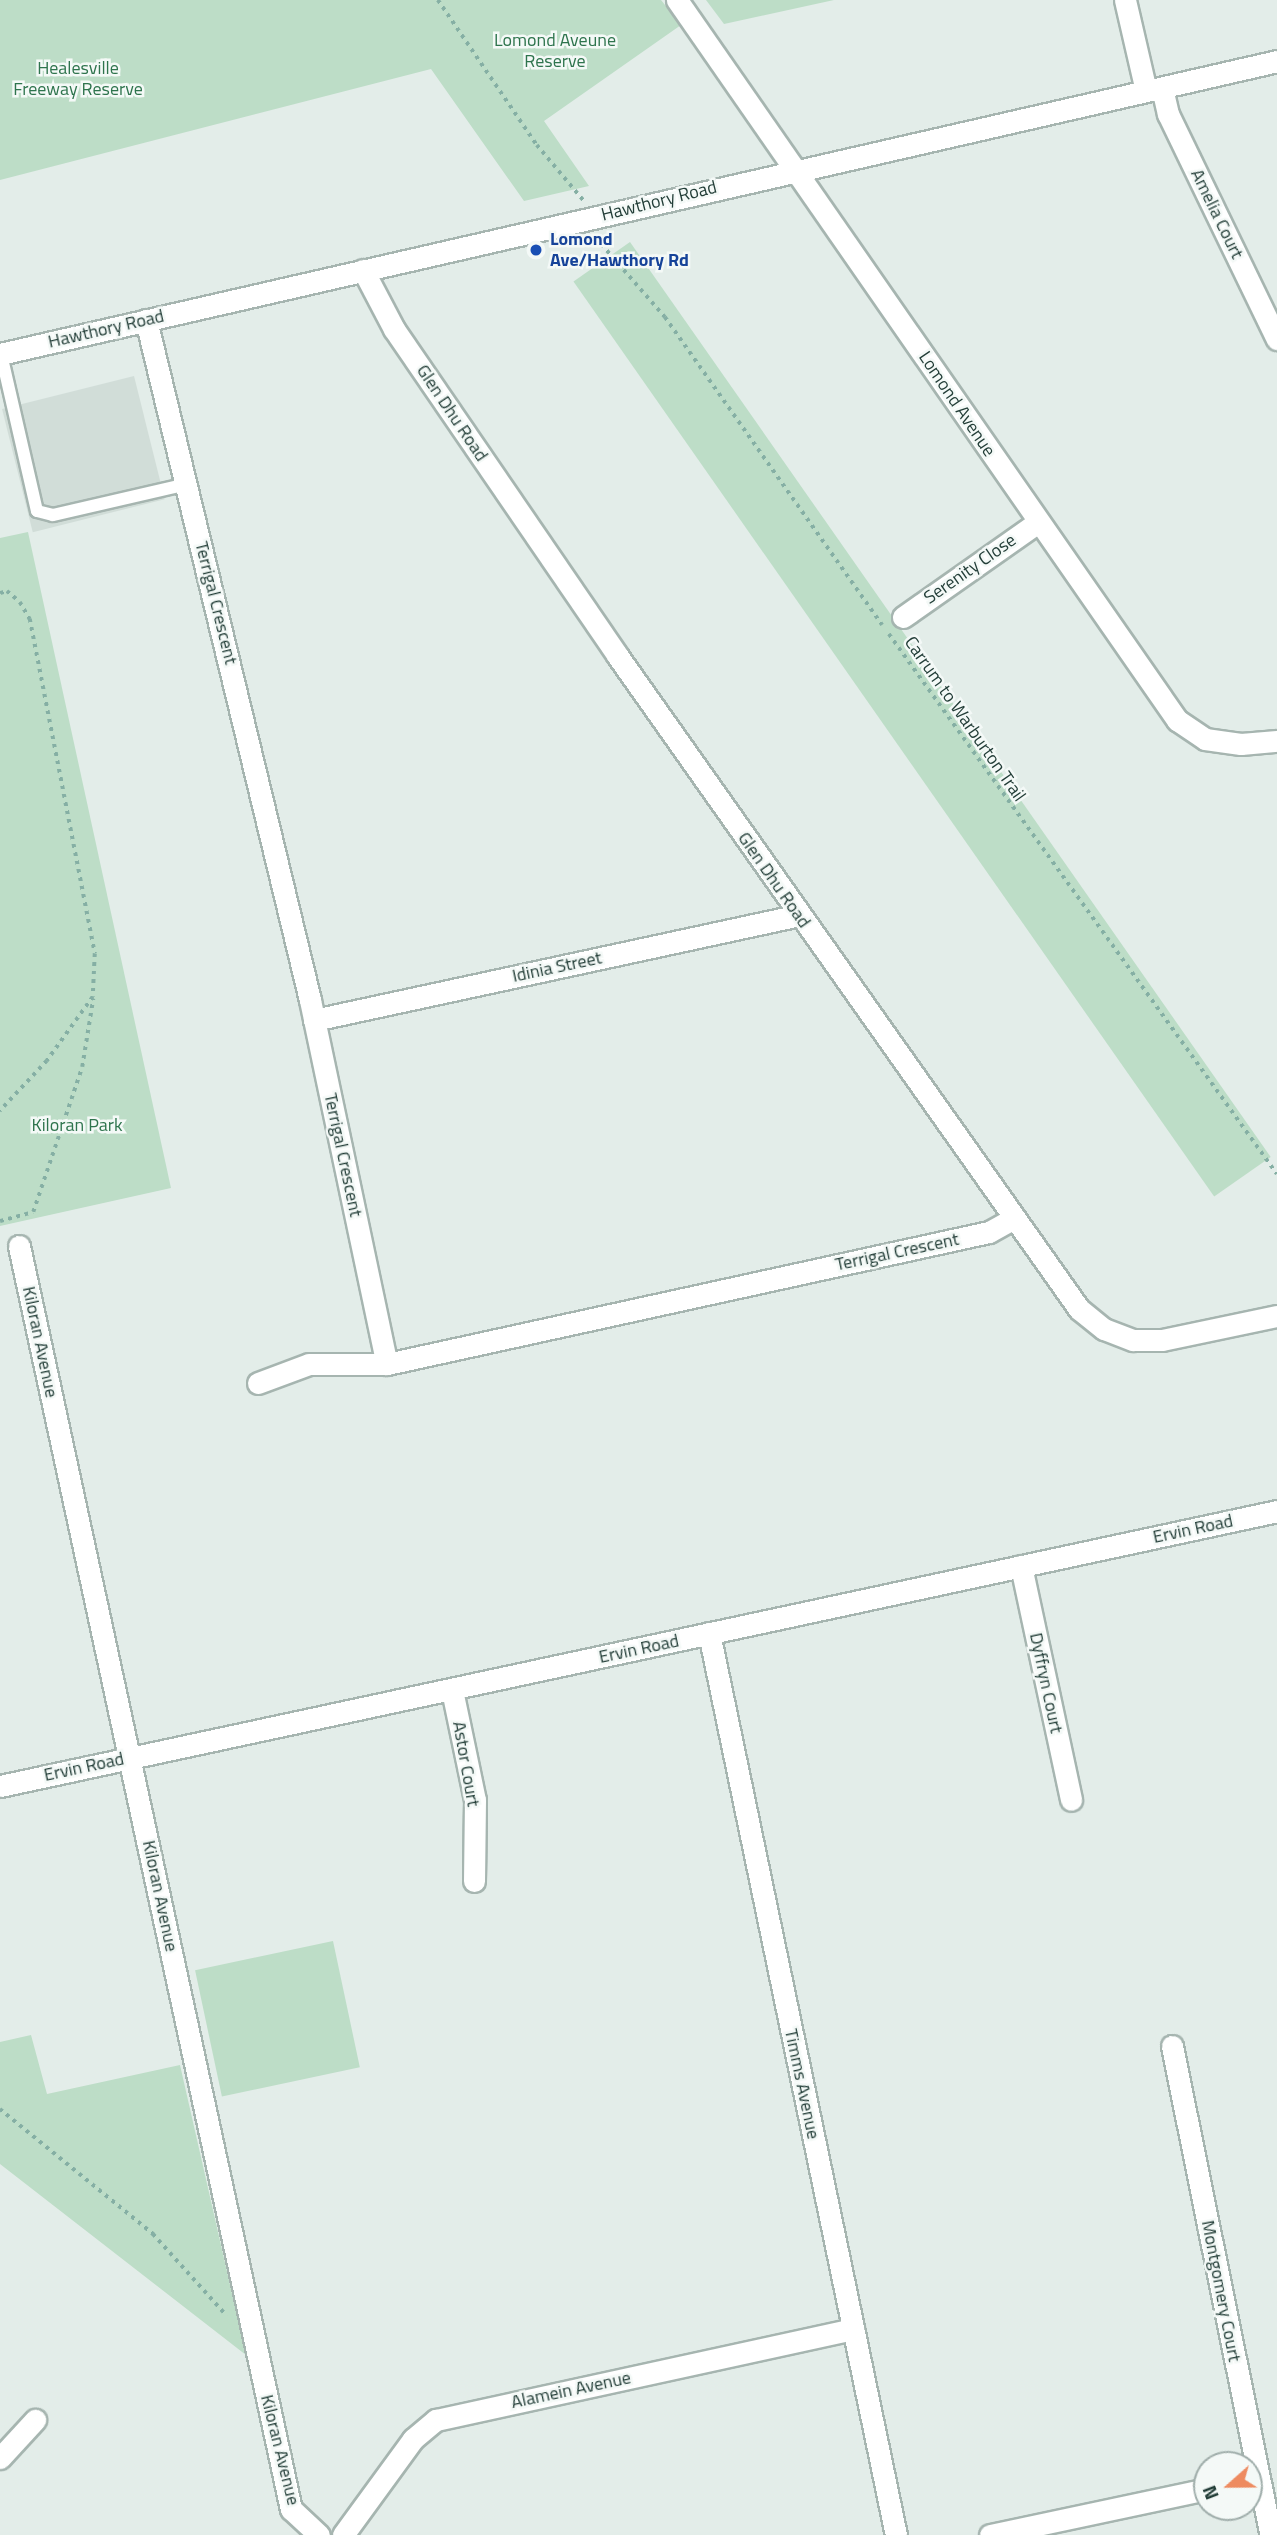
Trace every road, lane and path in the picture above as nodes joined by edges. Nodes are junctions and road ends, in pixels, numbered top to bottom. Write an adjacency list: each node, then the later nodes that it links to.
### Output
1 (438, 0): 6 (path)
2 (677, 0): 7 (street, Lomond Avenue)
3 (1125, 0): 5 (street, Amelia Court)
4 (1277, 61): 5 (street, Hawthory Road)
5 (1154, 89): 7 (street, Hawthory Road); 11 (street, Amelia Court)
6 (537, 145)
7 (792, 169): 8 (street, Hawthory Road); 14 (street, Lomond Avenue)
8 (363, 270): 10 (street, Hawthory Road); 18 (street, Glen Dhu Road)
9 (631, 280): 22 (path, Carrum to Warburton Trail)
10 (145, 320): 12 (street, Hawthory Road); 13 (street, Terrigal Crescent)
11 (1277, 338)
12 (1, 354): 13 (lane)
13 (187, 484): 20 (street, Terrigal Crescent)
14 (1038, 522): 16 (street, Serenity Close); 17 (street, Lomond Avenue)
15 (0, 593): 19 (path)
16 (903, 617)
17 (1277, 741)
18 (800, 915): 20 (street, Idinia Street); 23 (street, Glen Dhu Road)
19 (93, 997): 21 (path); 24 (path)
20 (314, 1020): 27 (street, Terrigal Crescent)
21 (0, 1111)
22 (1277, 1174)
23 (1014, 1218): 26 (street, Glen Dhu Road); 27 (street, Terrigal Crescent)
24 (0, 1221)
25 (19, 1246): 33 (street, Kiloran Avenue)
26 (1277, 1316)
27 (387, 1364): 28 (street)
28 (258, 1383)
29 (1277, 1511): 30 (street, Ervin Road)
30 (1021, 1566): 31 (street, Ervin Road); 35 (street, Dyffryn Court)
31 (709, 1633): 32 (street, Ervin Road); 40 (street, Timms Avenue)
32 (452, 1690): 33 (street, Ervin Road); 36 (street, Astor Court)
33 (131, 1757): 34 (street, Ervin Road); 39 (street, Kiloran Avenue)
34 (0, 1786)
35 (1071, 1800)
36 (474, 1881)
37 (1172, 2046): 42 (street, Montgomery Court)
38 (0, 2109): 39 (path)
39 (250, 2318): 46 (street, Kiloran Avenue)
40 (853, 2329): 47 (street, Alamein Avenue); 48 (street, Timms Avenue)
41 (35, 2420): 43 (street)
42 (1257, 2451)
43 (0, 2458)
44 (1263, 2483): 50 (street, Montgomery Court)
45 (1193, 2492): 49 (street)
46 (319, 2535)
47 (343, 2535)
48 (896, 2535)
49 (990, 2535)
50 (1271, 2535)

